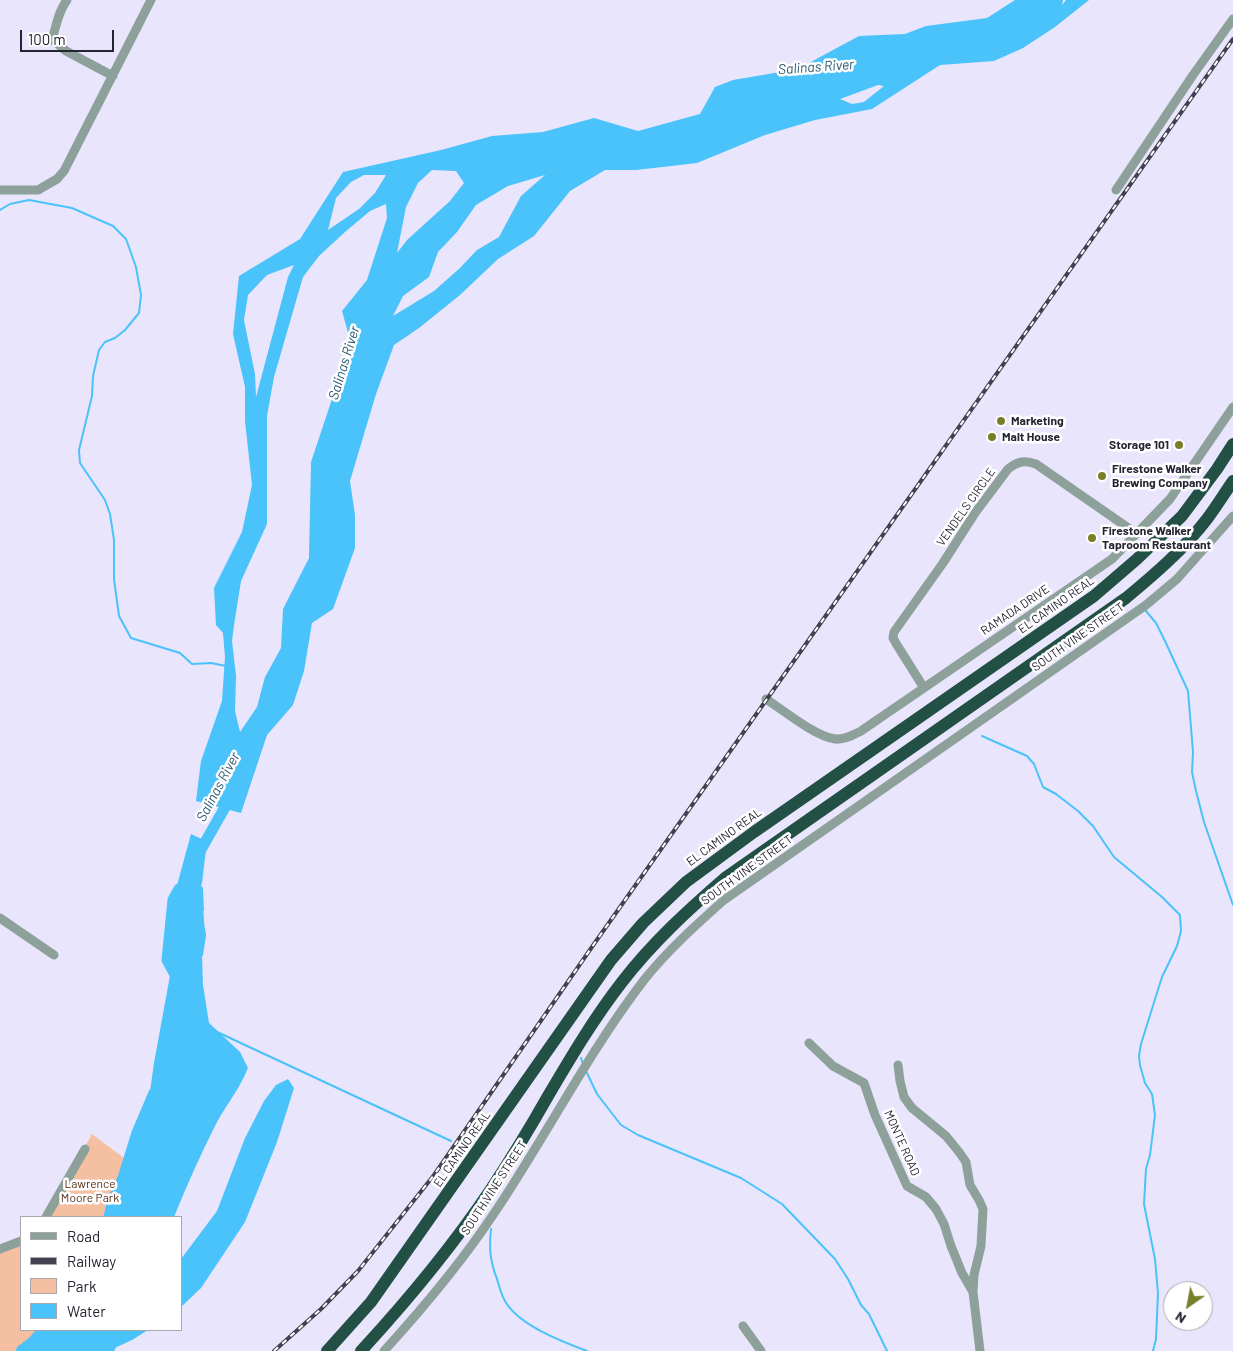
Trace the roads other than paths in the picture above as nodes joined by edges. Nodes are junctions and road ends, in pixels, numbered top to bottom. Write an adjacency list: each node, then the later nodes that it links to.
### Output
1 (67, 0): 4 (street)
2 (151, 0): 4 (street)
3 (1233, 19): 6 (street)
4 (113, 76): 5 (street)
5 (0, 190)
6 (1116, 190)
7 (1233, 408): 11 (street, RAMADA DRIVE)
8 (1233, 444): 23 (highway, EL CAMINO REAL)
9 (1233, 481): 27 (highway)
10 (1233, 516): 28 (street, SOUTH VINE STREET)
11 (1137, 534): 12 (street, RAMADA DRIVE); 12 (street, VENDELS CIRCLE)
12 (924, 688): 13 (street, RAMADA DRIVE)
13 (766, 699)
14 (0, 918): 15 (street)
15 (54, 954)
16 (808, 1043): 22 (street, MONTE ROAD)
17 (898, 1065): 22 (street)
18 (85, 1149): 19 (street)
19 (47, 1216)
20 (20, 1241): 21 (street)
21 (0, 1249)
22 (973, 1292): 30 (street)
23 (371, 1302): 25 (highway); 26 (highway, EL CAMINO REAL)
24 (743, 1326): 29 (street)
25 (316, 1351)
26 (327, 1351)
27 (361, 1351)
28 (384, 1351)
29 (761, 1351)
30 (980, 1351)

